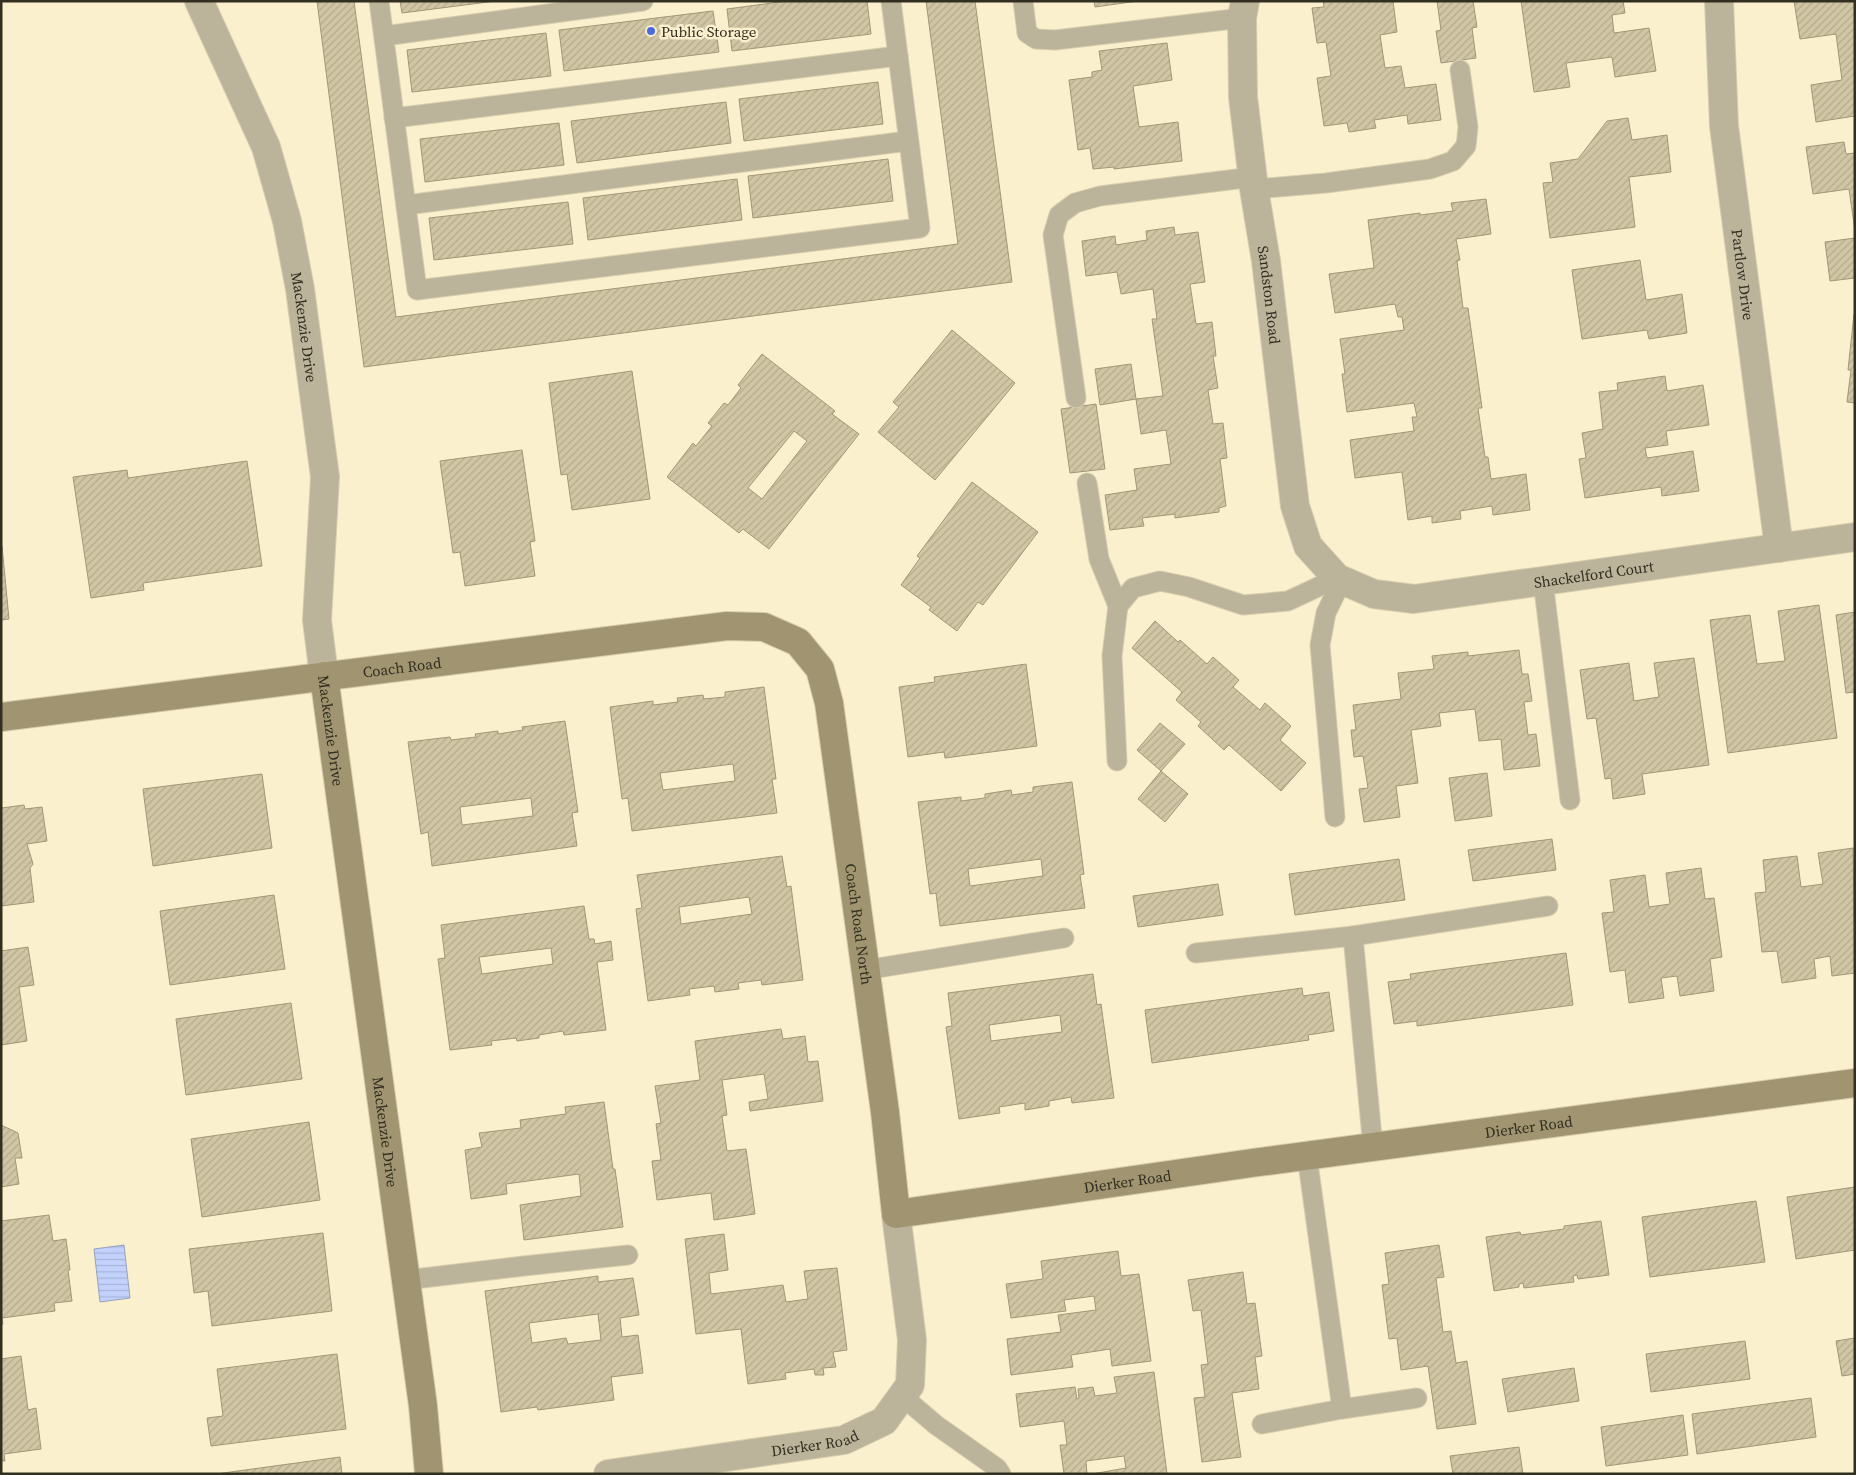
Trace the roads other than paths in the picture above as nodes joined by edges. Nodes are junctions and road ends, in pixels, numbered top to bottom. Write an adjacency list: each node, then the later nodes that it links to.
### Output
1 (199, 1): 23 (street, Mackenzie Drive)
2 (379, 1): 8 (lane)
3 (643, 1): 8 (lane)
4 (891, 1): 9 (lane)
5 (1023, 1): 7 (lane)
6 (1719, 1): 18 (street, Partlow Drive)
7 (1244, 10): 13 (street, Sandston Road)
8 (384, 36): 11 (lane)
9 (898, 56): 11 (lane); 12 (lane)
10 (1460, 70): 13 (lane)
11 (394, 118): 14 (lane)
12 (908, 141): 14 (lane); 14 (lane)
13 (1254, 183): 15 (lane); 19 (street, Sandston Road)
14 (406, 205)
15 (1076, 398)
16 (1087, 484): 21 (lane)
17 (1855, 537): 18 (street, Shackelford Court)
18 (1779, 548): 20 (street, Shackelford Court)
19 (1339, 579): 20 (street, Shackelford Court); 21 (lane); 27 (lane)
20 (1544, 581): 26 (lane)
21 (1118, 606): 25 (lane)
22 (798, 642): 23 (street, Coach Road); 32 (street, Coach Road North)
23 (324, 676): 24 (street, Coach Road); 38 (street, Mackenzie Drive)
24 (1, 717)
25 (1117, 761)
26 (1570, 800)
27 (1335, 817)
28 (1548, 906): 29 (lane)
29 (1354, 936): 31 (lane); 34 (lane)
30 (1064, 938): 32 (lane)
31 (1196, 953)
32 (865, 970): 36 (street, Coach Road North)
33 (1855, 1083): 34 (street, Dierker Road)
34 (1373, 1148): 35 (street, Dierker Road)
35 (1307, 1156): 36 (street, Dierker Road); 41 (lane)
36 (896, 1214): 39 (street, Dierker Road)
37 (628, 1255): 38 (lane)
38 (406, 1280): 43 (street, Mackenzie Drive)
39 (902, 1396): 44 (street, Dierker Road); 45 (lane)
40 (1417, 1398): 41 (lane)
41 (1342, 1409): 42 (lane)
42 (1262, 1424)
43 (429, 1474)
44 (608, 1474)
45 (1001, 1474)

